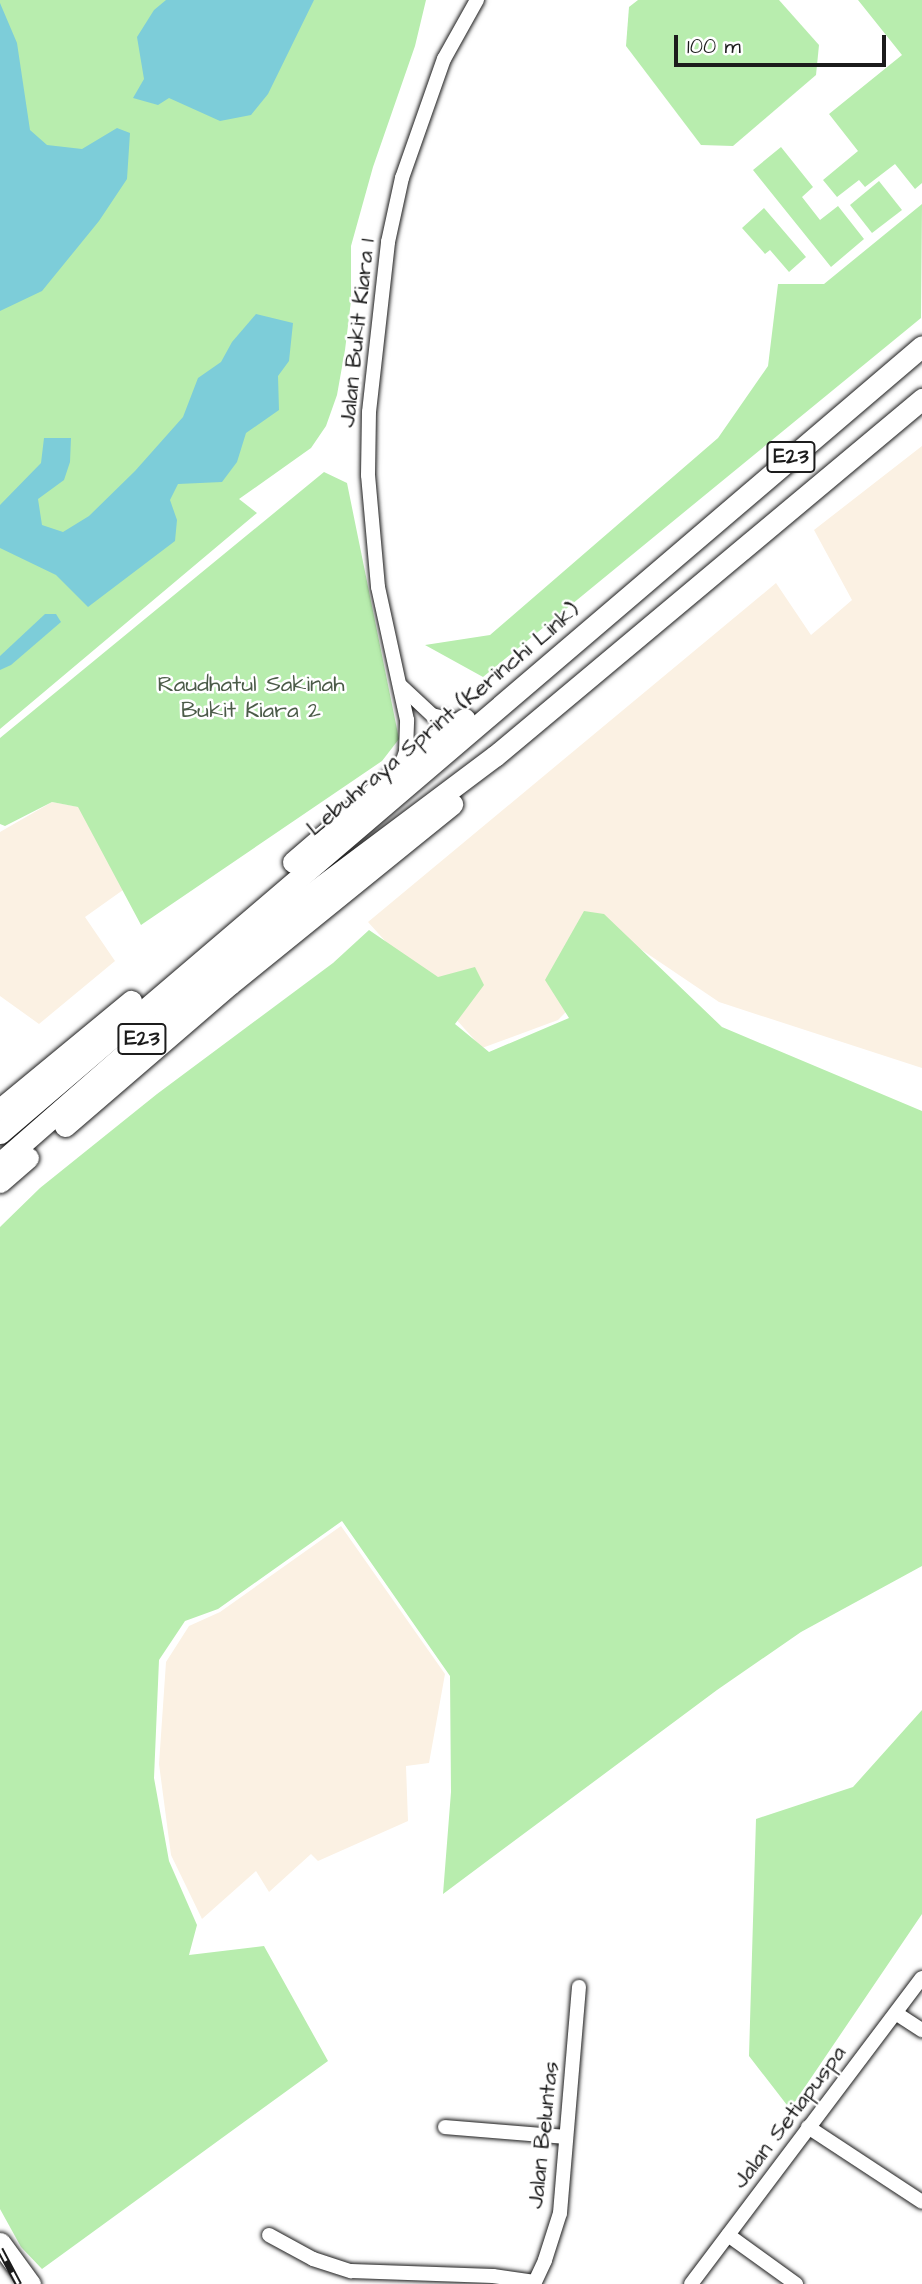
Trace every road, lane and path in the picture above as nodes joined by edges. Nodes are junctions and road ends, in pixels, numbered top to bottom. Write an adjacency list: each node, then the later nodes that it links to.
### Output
1 (477, 0): 4 (street, Jalan Bukit Kiara 1)
2 (922, 346): 5 (highway, Lebuhraya Sprint (Kerinchi Link) / E23)
3 (922, 399): 7 (highway, Lebuhraya Sprint (Kerinchi Link) / E23)
4 (400, 685): 6 (street); 8 (street, Jalan Bukit Kiara 1)
5 (517, 690): 6 (highway); 9 (highway, Lebuhraya Sprint (Kerinchi Link) / E23)
6 (461, 722): 8 (highway)
7 (495, 756): 9 (highway, Lebuhraya Sprint (Kerinchi Link) / E23); 13 (highway)
8 (400, 771): 10 (highway)
9 (279, 906): 11 (highway, Lebuhraya Sprint (Kerinchi Link) / E23); 12 (highway, Lebuhraya Sprint (Kerinchi Link) / E23)
10 (0, 1109)
11 (0, 1133)
12 (0, 1163)
13 (0, 1182)
14 (922, 1978): 16 (street, Jalan Setiapuspa)
15 (579, 1987): 20 (street, Jalan Beluntas)
16 (897, 2014): 17 (street); 19 (street, Jalan Setiapuspa)
17 (922, 2030)
18 (445, 2127): 20 (street)
19 (808, 2127): 21 (street); 23 (street, Jalan Setiapuspa)
20 (566, 2137): 25 (street, Jalan Beluntas)
21 (922, 2202)
22 (269, 2235): 25 (street)
23 (728, 2235): 27 (street, Jalan Setiapuspa); 28 (street)
24 (0, 2243): 26 (highway)
25 (535, 2283)
26 (30, 2284)
27 (691, 2284)
28 (796, 2284)

